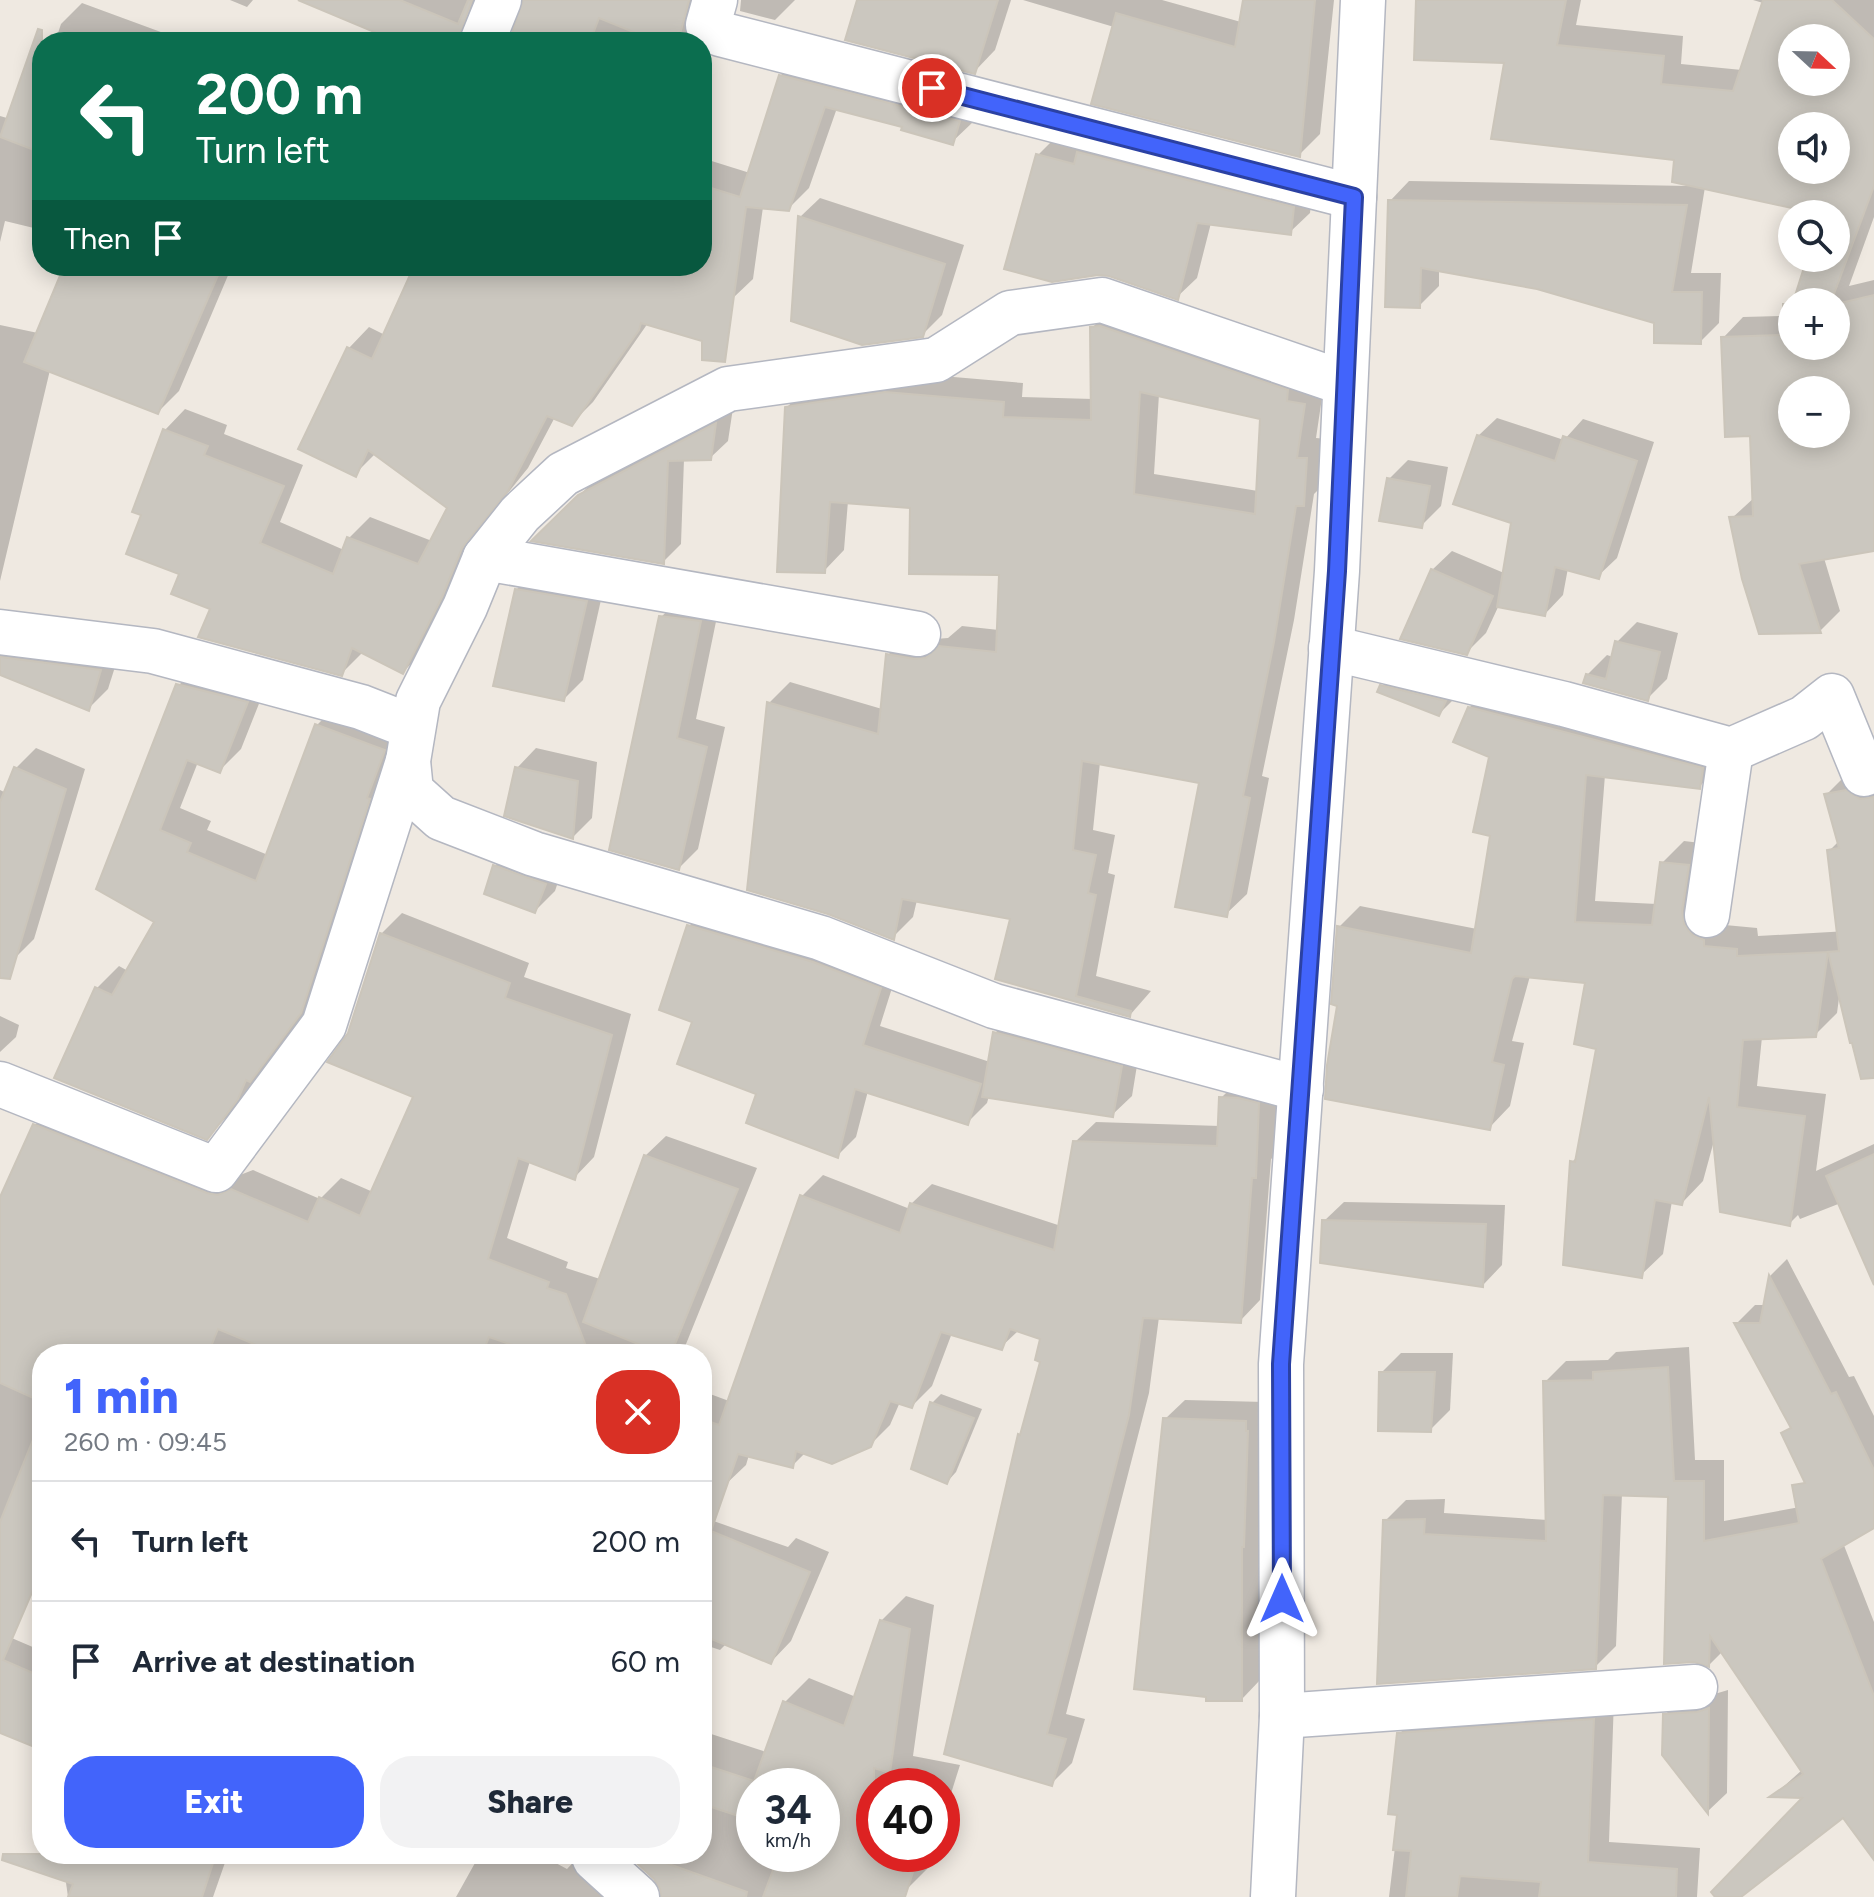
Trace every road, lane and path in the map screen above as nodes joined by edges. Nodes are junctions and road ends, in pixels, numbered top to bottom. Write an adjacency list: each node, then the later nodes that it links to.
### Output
1 (499, 0): 4 (street)
2 (715, 0): 5 (street)
3 (1363, 0): 5 (street)
4 (486, 32)
5 (1354, 197): 6 (street)
6 (1344, 383): 7 (street); 10 (street)
7 (485, 558): 9 (street); 11 (street)
8 (0, 632): 11 (street)
9 (918, 634)
10 (1331, 648): 12 (street); 16 (street)
11 (410, 744): 15 (street); 16 (street)
12 (1731, 750): 13 (street); 14 (street)
13 (1864, 774)
14 (1707, 915)
15 (0, 1084)
16 (1301, 1089): 18 (street)
17 (1695, 1687): 18 (street)
18 (1282, 1716): 21 (street)
19 (601, 1864): 20 (street)
20 (637, 1897)
21 (1273, 1897)

